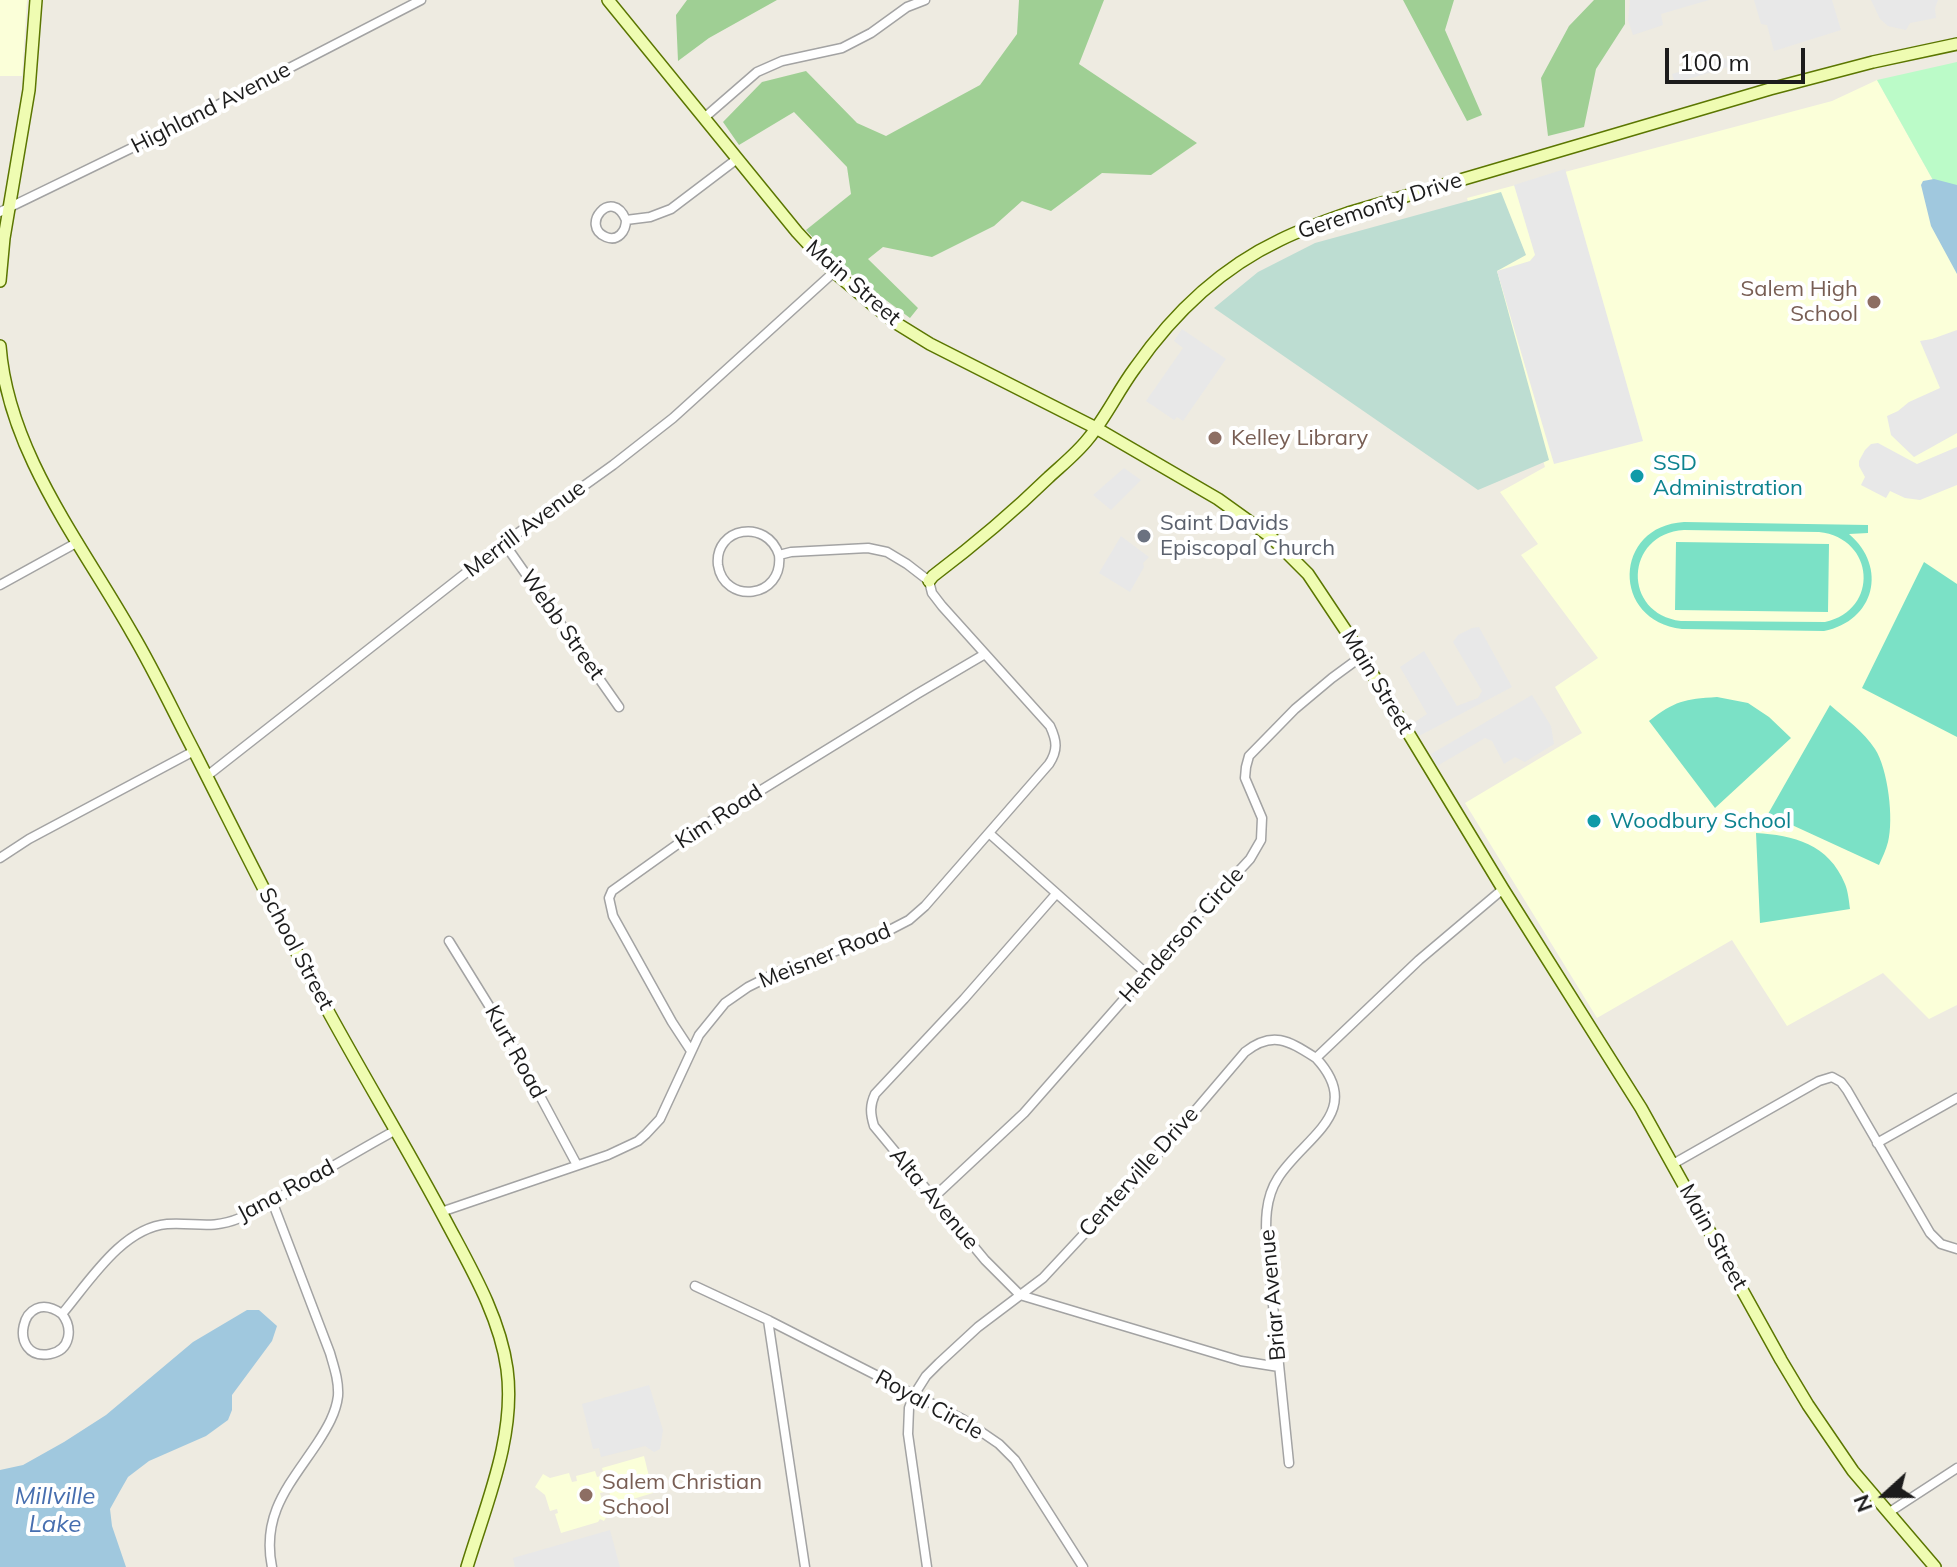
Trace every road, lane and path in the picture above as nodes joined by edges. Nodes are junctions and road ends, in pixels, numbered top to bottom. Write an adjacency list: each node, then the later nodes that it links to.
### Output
1 (36, 0): 9 (street)
2 (421, 0): 9 (street, Highland Avenue)
3 (608, 0): 7 (street, Main Street)
4 (925, 0): 5 (street)
5 (908, 3): 7 (street)
6 (1957, 44): 15 (street, Geremonty Drive)
7 (704, 118): 8 (street, Main Street)
8 (737, 159): 10 (street); 11 (street, Main Street)
9 (5, 210): 12 (street)
10 (626, 220)
11 (834, 272): 15 (street, Main Street); 17 (street, Merrill Avenue)
12 (0, 281)
13 (0, 346): 14 (street, School Street)
14 (2, 372): 16 (street, School Street)
15 (1096, 428): 19 (street, Geremonty Drive); 22 (street, Main Street)
16 (78, 542): 20 (street); 24 (street, School Street)
17 (504, 543): 23 (street, Webb Street); 25 (street, Merrill Avenue)
18 (779, 555): 18 (street); 19 (street)
19 (929, 581): 21 (street, Meisner Road)
20 (0, 585)
21 (985, 654): 26 (street, Meisner Road); 32 (street, Kim Road)
22 (1362, 656): 28 (street, Main Street); 31 (street, Henderson Circle)
23 (619, 707)
24 (194, 751): 25 (street, School Street); 27 (street)
25 (207, 776): 35 (street, School Street)
26 (990, 834): 29 (street); 32 (street, Meisner Road)
27 (0, 858)
28 (1503, 889): 33 (street); 37 (street, Main Street)
29 (1056, 894): 31 (street); 39 (street, Alta Avenue)
30 (449, 941): 38 (street, Kurt Road)
31 (1147, 974): 39 (street, Henderson Circle)
32 (691, 1051): 38 (street, Meisner Road)
33 (1316, 1058): 44 (street, Centerville Drive); 47 (street, Briar Avenue)
34 (1957, 1098): 36 (street)
35 (396, 1130): 40 (street, Jana Road); 41 (street, School Street)
36 (1877, 1143): 37 (street); 42 (street)
37 (1673, 1164): 51 (street, Main Street)
38 (577, 1165): 41 (street, Meisner Road)
39 (933, 1198): 44 (street, Alta Avenue)
40 (272, 1201): 45 (street, Jana Road); 52 (street)
41 (441, 1212): 53 (street, School Street)
42 (1957, 1249)
43 (695, 1286): 46 (street, Royal Circle)
44 (1020, 1295): 47 (street, Alta Avenue); 48 (street, Centerville Drive)
45 (62, 1314): 45 (street)
46 (768, 1320): 48 (street, Royal Circle); 54 (street)
47 (1279, 1367): 49 (street, Briar Avenue)
48 (914, 1395): 55 (street, Centerville Drive); 56 (street, Royal Circle)
49 (1289, 1463)
50 (1957, 1468): 51 (street)
51 (1888, 1513): 57 (street, Main Street)
52 (272, 1567)
53 (467, 1567)
54 (805, 1567)
55 (927, 1567)
56 (1083, 1567)
57 (1935, 1567)

